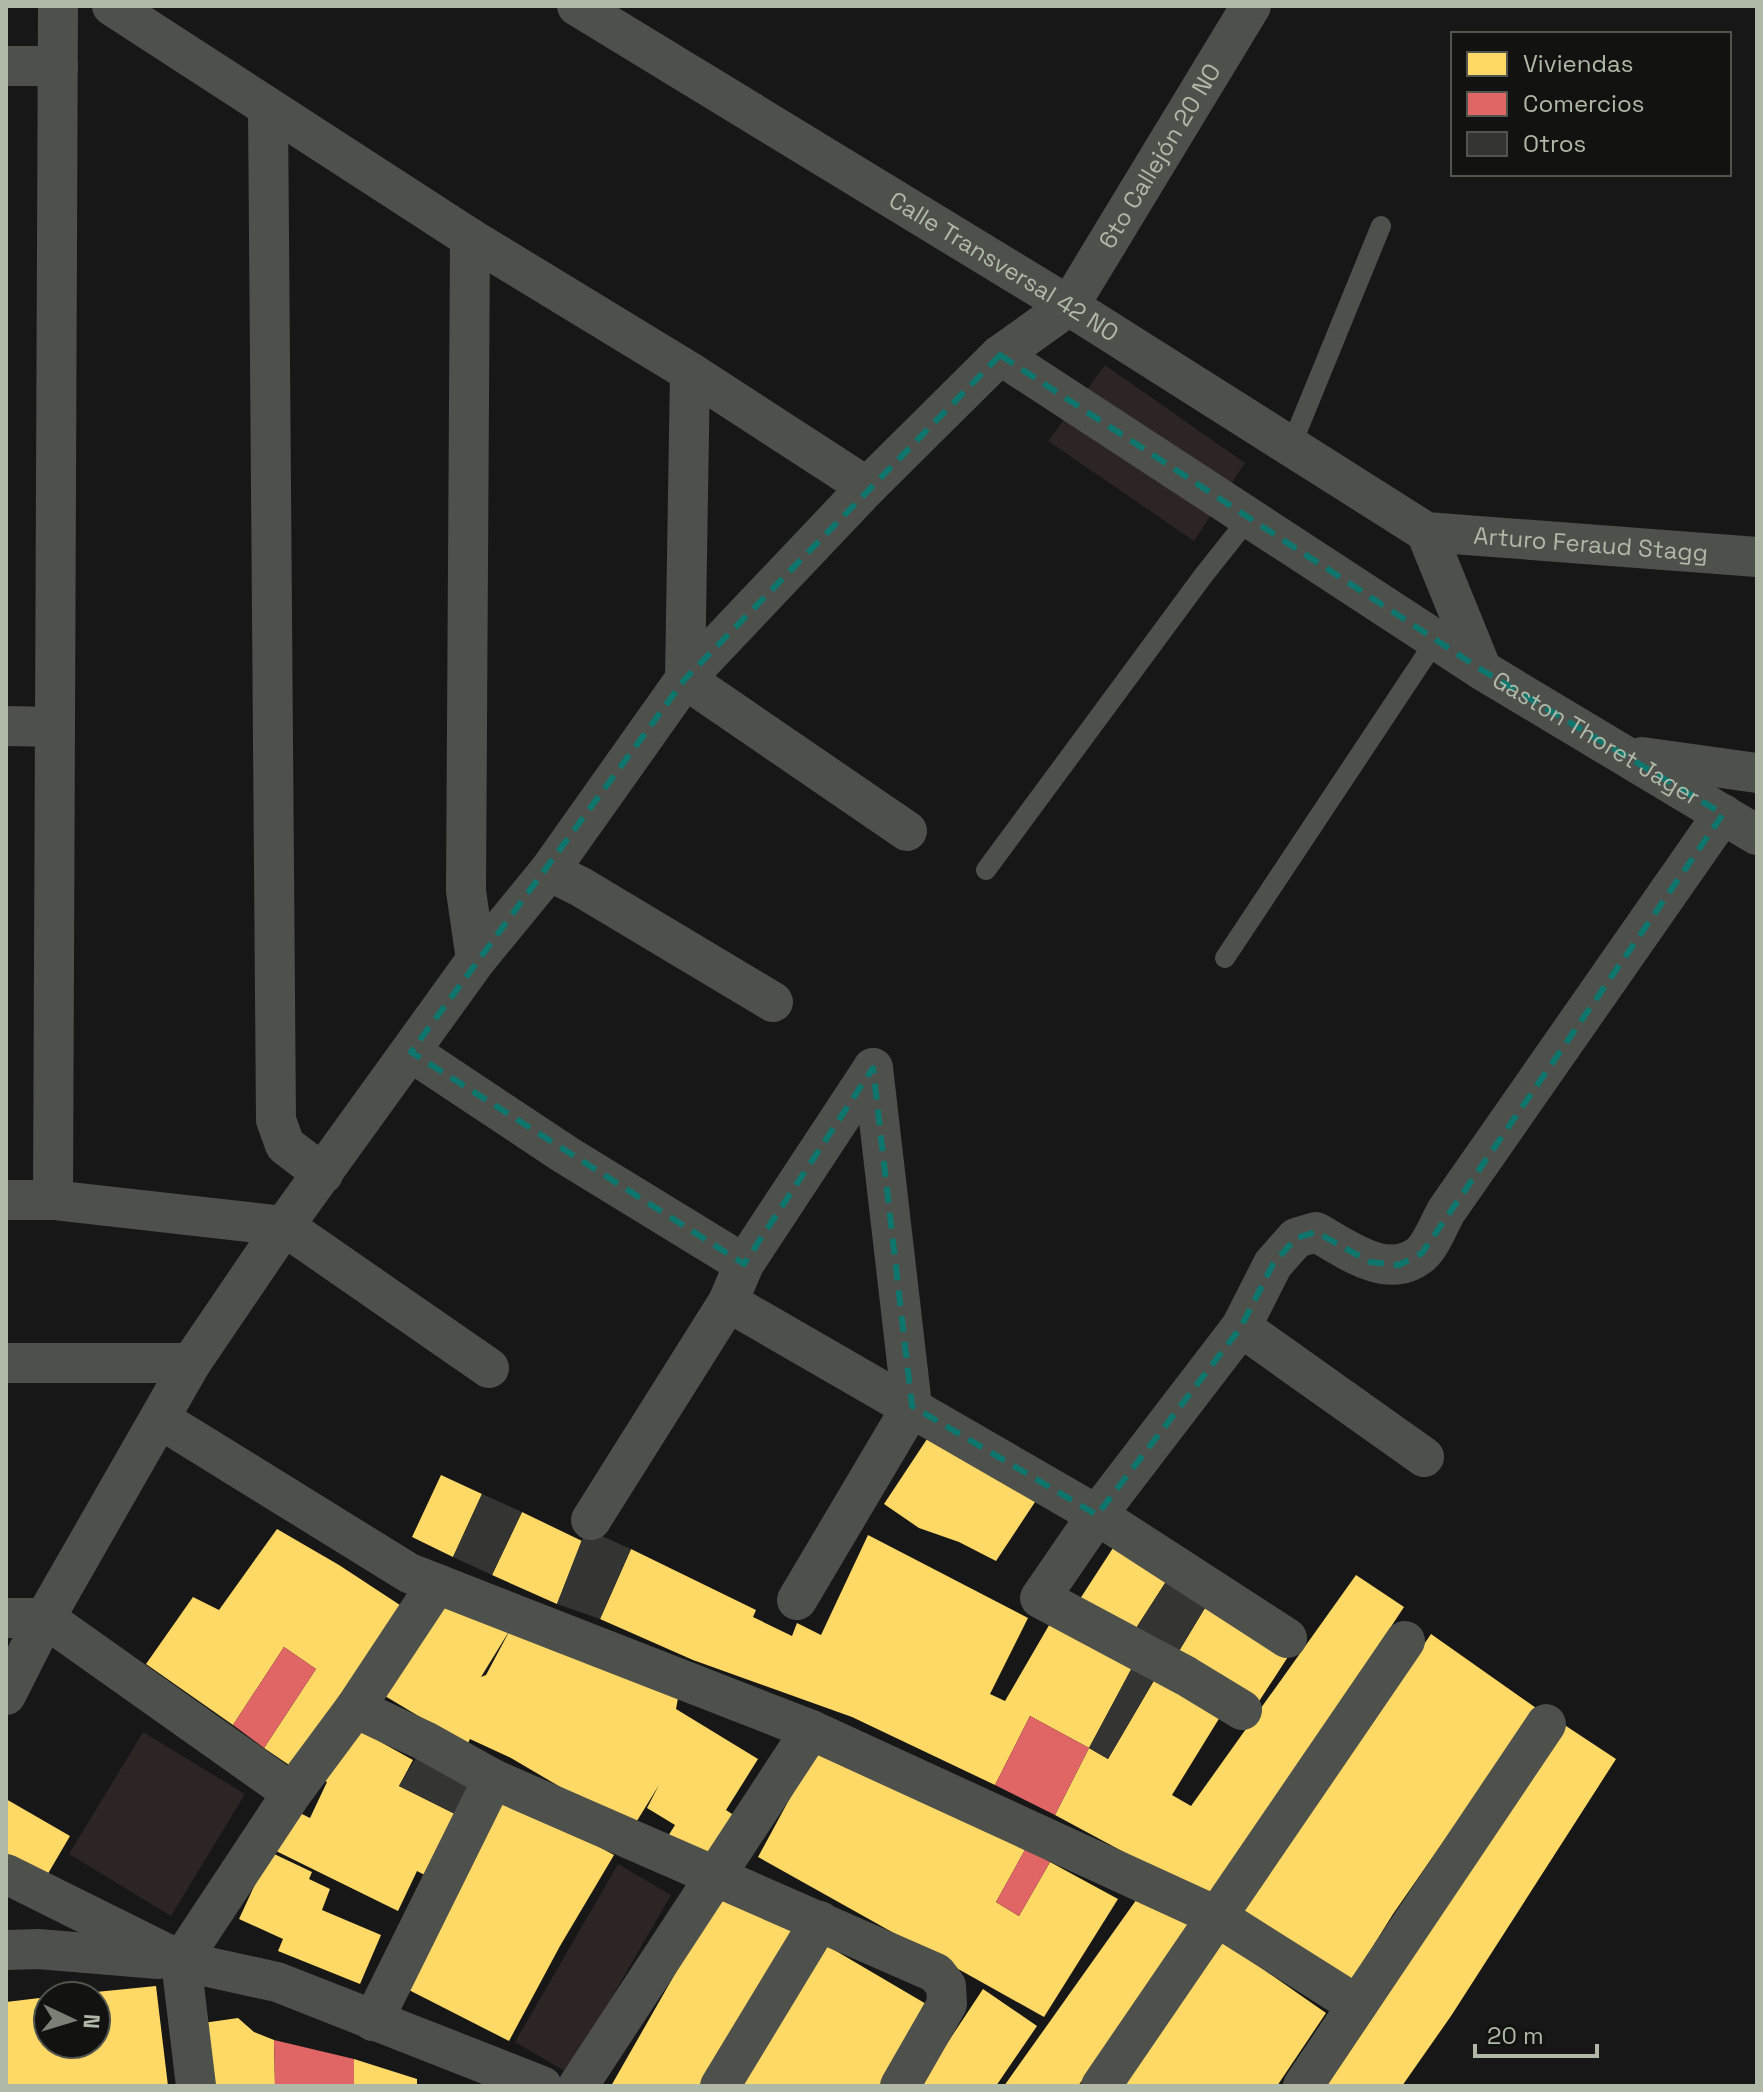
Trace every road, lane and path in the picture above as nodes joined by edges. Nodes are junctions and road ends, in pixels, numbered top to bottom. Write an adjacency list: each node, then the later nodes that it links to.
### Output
1 (58, 6): 6 (street)
2 (112, 6): 7 (street)
3 (577, 6): 10 (street, Calle Transversal 42 NO)
4 (1251, 6): 10 (street, 6to Callejón 20 NO)
5 (6, 66): 6 (street)
6 (58, 66): 22 (street)
7 (268, 109): 9 (street); 34 (street)
8 (1381, 226): 13 (lane)
9 (470, 238): 12 (street); 31 (street)
10 (1069, 306): 11 (street); 13 (street, Calle Transversal 42 NO)
11 (1000, 355): 14 (street); 15 (street)
12 (690, 372): 14 (street); 20 (street)
13 (1291, 446): 16 (street, Calle Transversal 42 NO)
14 (867, 487): 20 (street)
15 (1249, 518): 18 (street); 28 (lane)
16 (1426, 532): 17 (street, Arturo Feraud Stagg); 19 (street, Gaston Thoret Jager)
17 (1757, 557)
18 (1436, 640): 19 (street); 30 (lane)
19 (1482, 670): 23 (street, Gaston Thoret Jager)
20 (685, 679): 26 (street); 29 (street)
21 (6, 726): 22 (street)
22 (54, 727): 36 (street)
23 (1627, 755): 24 (street); 25 (street, Gaston Thoret Jager)
24 (1757, 773)
25 (1723, 814): 27 (street, Gaston Thoret Jager); 40 (street)
26 (907, 831)
27 (1757, 835)
28 (986, 870)
29 (549, 871): 31 (street); 32 (street)
30 (1225, 958)
31 (476, 960): 33 (street)
32 (773, 1002)
33 (411, 1052): 34 (street); 38 (street)
34 (323, 1174): 37 (street)
35 (6, 1200): 36 (street)
36 (53, 1200): 37 (street)
37 (284, 1226): 42 (street); 43 (street)
38 (744, 1264): 39 (street); 44 (street)
39 (728, 1302): 44 (street); 48 (street)
40 (1241, 1327): 46 (street); 47 (street)
41 (6, 1363): 42 (street)
42 (191, 1363): 45 (street)
43 (489, 1368)
44 (912, 1406): 47 (street); 50 (street)
45 (160, 1419): 49 (street); 51 (street)
46 (1424, 1457)
47 (1097, 1515): 52 (street); 56 (street)
48 (591, 1520)
49 (437, 1584): 55 (street); 58 (street)
50 (797, 1600)
51 (26, 1618): 54 (street); 60 (street)
52 (1287, 1638)
53 (1405, 1641): 63 (street)
54 (6, 1695)
55 (355, 1708): 59 (street); 60 (street)
56 (1242, 1710)
57 (1546, 1724): 67 (street)
58 (811, 1730): 62 (street); 63 (street)
59 (493, 1779): 62 (street); 68 (street)
60 (292, 1793): 66 (street)
61 (6, 1874): 66 (street)
62 (717, 1876): 64 (street); 71 (street)
63 (1216, 1916): 67 (street); 74 (street)
64 (820, 1921): 72 (street); 73 (street)
65 (6, 1950): 66 (street)
66 (181, 1961): 68 (street); 69 (street)
67 (1357, 2005): 75 (street)
68 (373, 2021): 70 (street)
69 (196, 2086)
70 (542, 2086)
71 (578, 2086)
72 (720, 2086)
73 (900, 2086)
74 (1101, 2086)
75 (1303, 2086)

